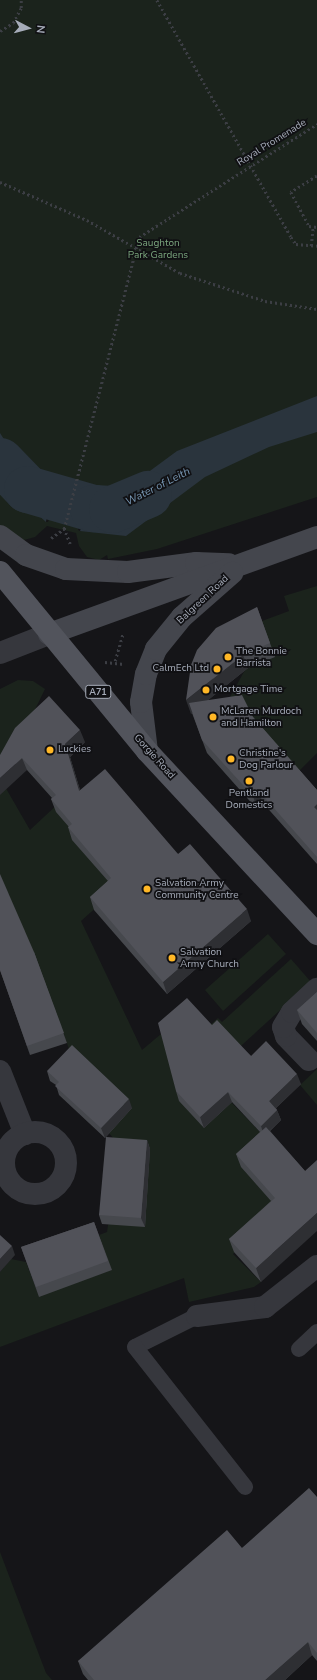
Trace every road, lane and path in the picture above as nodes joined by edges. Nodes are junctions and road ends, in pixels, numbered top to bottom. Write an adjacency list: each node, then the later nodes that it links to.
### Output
1 (21, 0): 3 (path)
2 (157, 0): 5 (path)
3 (0, 31)
4 (317, 124): 5 (path, Royal Promenade)
5 (251, 166): 10 (path); 12 (path, Royal Promenade)
6 (317, 176): 8 (path)
7 (0, 182): 12 (path)
8 (313, 227): 9 (path); 10 (path)
9 (317, 227)
10 (311, 246): 11 (path)
11 (317, 246)
12 (134, 250): 13 (path); 14 (path, Royal Promenade)
13 (317, 309)
14 (64, 526)
15 (0, 536): 17 (street)
16 (317, 537): 17 (street, Balgreen Road)
17 (242, 564): 19 (street, Balgreen Road); 21 (street, Balgreen Road)
18 (0, 572): 19 (main road, Gorgie Road / A71)
19 (49, 634): 20 (street); 22 (main road, Gorgie Road / A71)
20 (0, 653)
21 (146, 674): 22 (path); 23 (street, Balgreen Road)
22 (84, 675): 23 (main road, Gorgie Road / A71)
23 (147, 751): 24 (main road, Gorgie Road / A71)
24 (317, 934)
25 (317, 989): 26 (street)
26 (309, 1060)
27 (0, 1071): 28 (street)
28 (26, 1134)
29 (317, 1266): 30 (street)
30 (197, 1316): 33 (lane)
31 (317, 1332): 32 (lane)
32 (299, 1349)
33 (245, 1487)

